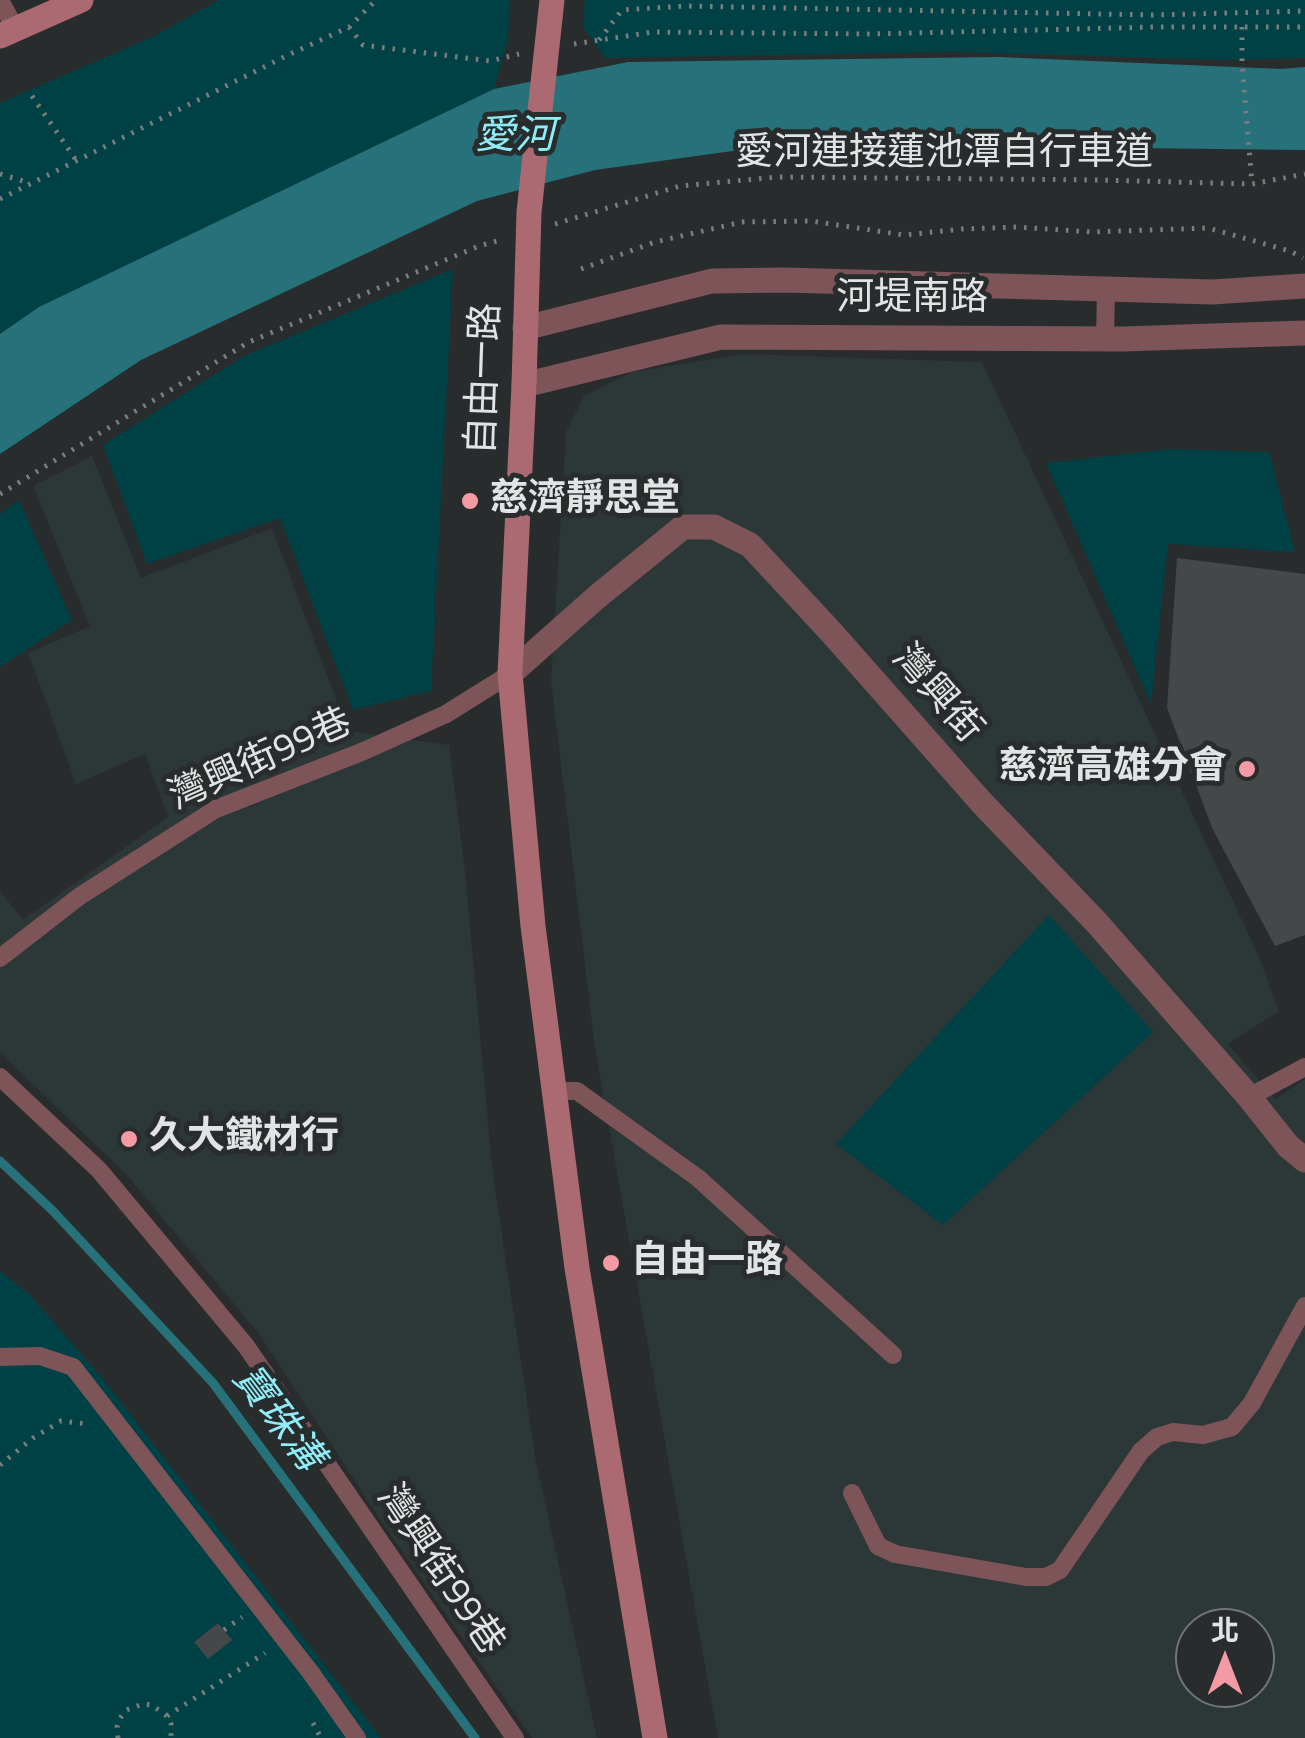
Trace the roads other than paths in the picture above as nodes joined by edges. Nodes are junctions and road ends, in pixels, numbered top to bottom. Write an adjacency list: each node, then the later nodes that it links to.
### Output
1 (0, 0): 4 (lane)
2 (81, 0): 4 (street)
3 (552, 0): 7 (street, 自由一路)
4 (8, 33)
5 (1305, 286): 6 (street, 河堤南路)
6 (1106, 289): 7 (street, 河堤南路); 9 (lane)
7 (525, 328): 10 (street, 自由一路)
8 (1305, 333): 9 (street, 河堤南路)
9 (1105, 339): 10 (street, 河堤南路)
10 (524, 385): 11 (street, 自由一路)
11 (510, 674): 12 (lane, 灣興街99巷); 15 (street, 自由一路); 16 (street, 灣興街)
12 (0, 958)
13 (1305, 1067): 16 (lane)
14 (0, 1076): 23 (lane, 灣興街99巷)
15 (553, 1091): 19 (lane); 24 (street, 自由一路)
16 (1249, 1097): 17 (street, 灣興街)
17 (1305, 1160)
18 (1305, 1306): 21 (lane)
19 (893, 1355)
20 (0, 1357): 22 (lane)
21 (852, 1493)
22 (356, 1738)
23 (514, 1738)
24 (655, 1738)

